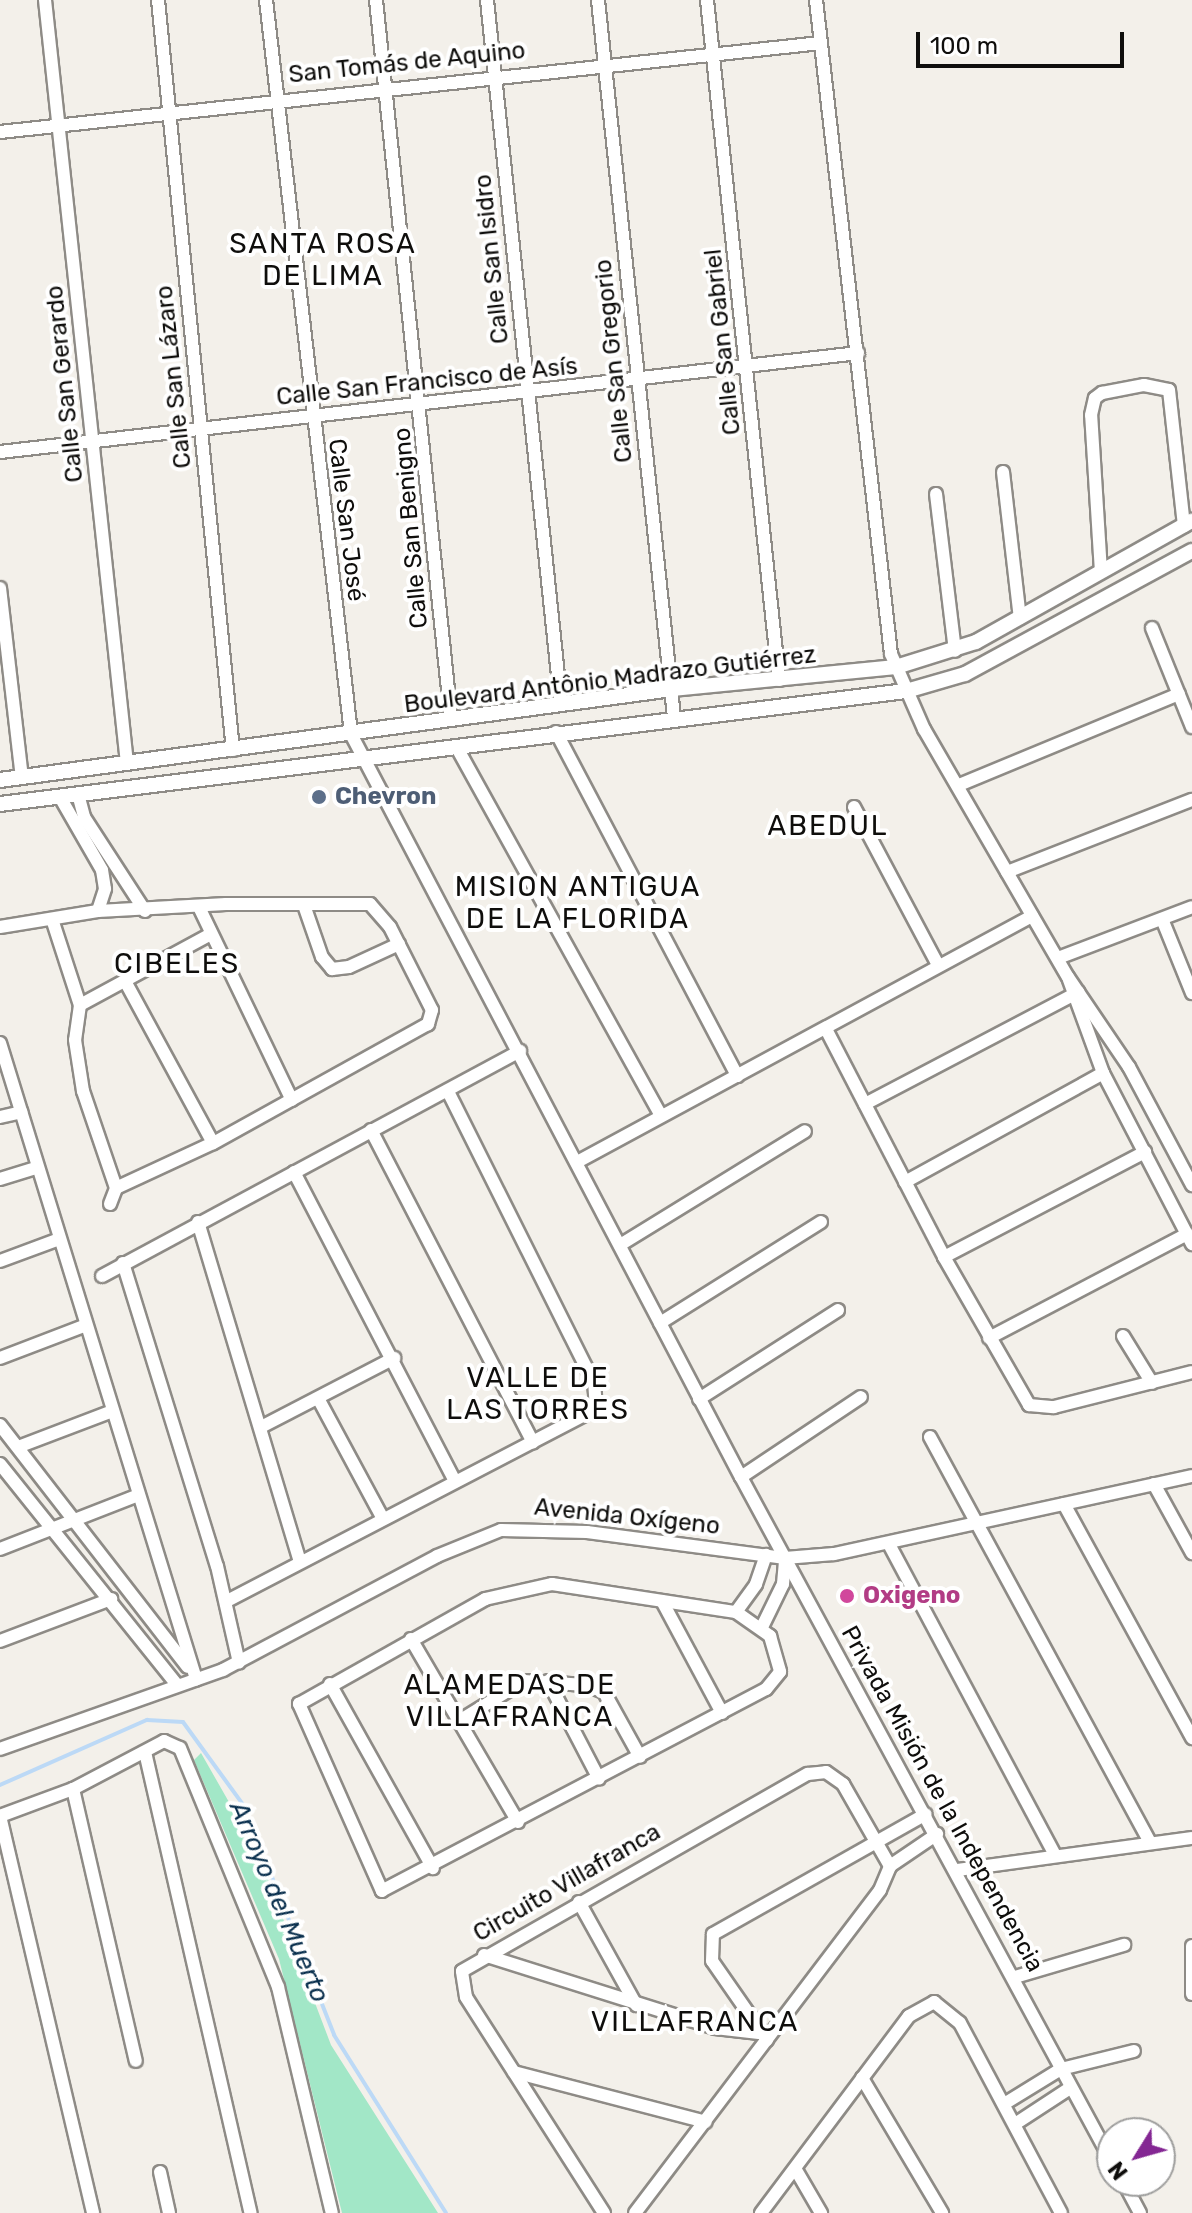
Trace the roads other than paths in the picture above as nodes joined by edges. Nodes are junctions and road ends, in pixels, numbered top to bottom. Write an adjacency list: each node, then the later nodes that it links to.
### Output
1 (45, 0): 16 (street, Calle San Gerardo)
2 (158, 0): 15 (street, Calle San Lázaro)
3 (266, 0): 14 (street, Calle San José)
4 (376, 0): 13 (street, Calle San Benigno)
5 (487, 0): 12 (street, Calle San Isidro)
6 (598, 0): 11 (street, Calle San Gregorio)
7 (707, 0): 10 (street, Calle San Gabriel)
8 (816, 0): 9 (street)
9 (820, 43): 10 (street, San Tomás de Aquino); 18 (street)
10 (713, 53): 11 (street, San Tomás de Aquino); 19 (street, Calle San Gabriel)
11 (604, 64): 12 (street, San Tomás de Aquino); 20 (street, Calle San Gregorio)
12 (495, 75): 13 (street, San Tomás de Aquino); 21 (street, Calle San Isidro)
13 (385, 89): 14 (street, San Tomás de Aquino); 22 (street, Calle San Benigno)
14 (277, 100): 15 (street, San Tomás de Aquino); 23 (street, Calle San José)
15 (167, 115): 16 (street, San Tomás de Aquino); 24 (street, Calle San Lázaro)
16 (59, 126): 17 (street, San Tomás de Aquino); 25 (street, Calle San Gerardo)
17 (0, 132)
18 (858, 353): 19 (street, Calle San Francisco de Asís); 36 (street)
19 (748, 367): 20 (street, Calle San Francisco de Asís); 37 (street, Calle San Gabriel)
20 (639, 380): 21 (street, Calle San Francisco de Asís); 38 (street, Calle San Gregorio)
21 (529, 393): 22 (street, Calle San Francisco de Asís); 41 (street, Calle San Isidro)
22 (422, 404): 23 (street, Calle San Francisco de Asís); 43 (street, Calle San Benigno)
23 (310, 416): 24 (street, Calle San Francisco de Asís); 46 (street, Calle San José)
24 (202, 430): 25 (street, Calle San Francisco de Asís); 48 (street, Calle San Lázaro)
25 (93, 441): 26 (street, Calle San Francisco de Asís); 50 (street, Calle San Gerardo)
26 (0, 452)
27 (1003, 472): 33 (street)
28 (936, 494): 35 (street)
29 (1188, 524): 31 (street, Boulevard Antônio Madrazo Gutiérrez); 31 (street)
30 (1192, 551): 39 (street, Boulevard Antônio Madrazo Gutiérrez)
31 (1101, 572): 33 (street, Boulevard Antônio Madrazo Gutiérrez)
32 (0, 588): 51 (street)
33 (1020, 618): 35 (street, Boulevard Antônio Madrazo Gutiérrez)
34 (1152, 628): 40 (street)
35 (955, 651): 36 (street, Boulevard Antônio Madrazo Gutiérrez)
36 (896, 667): 37 (street, Boulevard Antônio Madrazo Gutiérrez); 39 (street)
37 (779, 680): 38 (street, Boulevard Antônio Madrazo Gutiérrez)
38 (672, 689): 41 (street, Boulevard Antônio Madrazo Gutiérrez); 42 (street, Calle San Gregorio)
39 (906, 691): 42 (street, Boulevard Antônio Madrazo Gutiérrez); 53 (street)
40 (1179, 694): 44 (street); 53 (street)
41 (561, 704): 43 (street, Boulevard Antônio Madrazo Gutiérrez)
42 (674, 717): 45 (street, Boulevard Antônio Madrazo Gutiérrez)
43 (451, 719): 46 (street, Boulevard Antônio Madrazo Gutiérrez)
44 (1192, 727)
45 (556, 732): 47 (street, Boulevard Antônio Madrazo Gutiérrez); 81 (street)
46 (351, 734): 48 (street, Boulevard Antônio Madrazo Gutiérrez); 49 (street, Calle San José)
47 (456, 746): 49 (street, Boulevard Antônio Madrazo Gutiérrez); 86 (street)
48 (233, 750): 50 (street, Boulevard Antônio Madrazo Gutiérrez)
49 (361, 757): 54 (street, Boulevard Antônio Madrazo Gutiérrez); 79 (street, Privada Misión de la Independencia)
50 (127, 763): 51 (street, Boulevard Antônio Madrazo Gutiérrez)
51 (22, 777): 52 (street, Boulevard Antônio Madrazo Gutiérrez)
52 (0, 780)
53 (959, 785): 59 (street)
54 (78, 794): 55 (street, Boulevard Antônio Madrazo Gutiérrez); 64 (street)
55 (60, 797): 57 (street, Boulevard Antônio Madrazo Gutiérrez); 63 (street)
56 (1192, 800): 59 (street)
57 (0, 804)
58 (854, 807): 72 (street)
59 (1007, 872): 65 (street)
60 (199, 907): 62 (street); 64 (street); 69 (street)
61 (1192, 907): 67 (street)
62 (305, 908): 70 (street); 70 (street)
63 (98, 911): 64 (street); 66 (street)
64 (145, 911)
65 (1032, 916): 71 (street); 72 (street)
66 (52, 919): 68 (street); 76 (street)
67 (1162, 919): 71 (street); 75 (street)
68 (0, 927)
69 (211, 934): 73 (street); 83 (street)
70 (399, 944): 83 (street)
71 (1058, 958): 74 (street)
72 (938, 965): 77 (street)
73 (125, 981): 76 (street); 90 (street)
74 (1076, 993): 80 (street); 84 (street); 97 (street)
75 (1192, 993)
76 (80, 1005): 98 (street)
77 (826, 1029): 81 (street); 84 (street)
78 (0, 1043): 85 (street)
79 (520, 1051): 82 (street); 92 (street, Privada Misión de la Independencia)
80 (1103, 1073): 91 (street); 96 (street)
81 (737, 1076): 86 (street)
82 (448, 1092): 88 (street); 125 (street)
83 (292, 1100): 90 (street)
84 (865, 1104): 96 (street)
85 (21, 1112): 87 (street); 93 (street)
86 (661, 1116): 92 (street)
87 (0, 1117)
88 (371, 1130): 94 (street); 125 (street)
89 (805, 1131): 104 (street)
90 (213, 1143): 98 (street)
91 (1145, 1152): 103 (street); 105 (street)
92 (579, 1161): 104 (street, Privada Misión de la Independencia)
93 (37, 1168): 95 (street); 102 (street)
94 (294, 1172): 100 (street); 115 (street)
95 (0, 1179)
96 (905, 1182): 105 (street)
97 (1192, 1185)
98 (116, 1188): 99 (street)
99 (110, 1204)
100 (198, 1222): 107 (street); 123 (street)
101 (821, 1222): 110 (street)
102 (59, 1239): 106 (street); 111 (street)
103 (1190, 1239): 113 (street)
104 (620, 1245): 110 (street, Privada Misión de la Independencia)
105 (944, 1257): 113 (street)
106 (0, 1261)
107 (123, 1263): 108 (street); 145 (street)
108 (102, 1276)
109 (838, 1310): 119 (street)
110 (660, 1323): 119 (street, Privada Misión de la Independencia)
111 (84, 1326): 114 (street); 121 (street)
112 (1123, 1336): 117 (street)
113 (989, 1338): 117 (street)
114 (0, 1358)
115 (394, 1358): 120 (street); 130 (street)
116 (1192, 1372): 117 (street)
117 (1152, 1383)
118 (861, 1397): 129 (street)
119 (699, 1399): 129 (street, Privada Misión de la Independencia)
120 (319, 1400): 123 (street); 134 (street)
121 (110, 1412): 126 (street); 132 (street)
122 (0, 1425): 126 (street)
123 (263, 1426): 143 (street)
124 (930, 1437): 136 (street)
125 (533, 1443): 130 (street)
126 (18, 1447): 135 (street)
127 (0, 1464): 137 (street)
128 (1192, 1476): 131 (street, Avenida Oxígeno)
129 (741, 1477): 142 (street, Privada Misión de la Independencia)
130 (454, 1480): 134 (street)
131 (1154, 1484): 133 (street, Avenida Oxígeno); 140 (street)
132 (136, 1496): 135 (street); 152 (street)
133 (1064, 1504): 136 (street, Avenida Oxígeno); 158 (street)
134 (383, 1519): 143 (street)
135 (78, 1520): 137 (street); 152 (street)
136 (981, 1526): 138 (street, Avenida Oxígeno); 170 (street)
137 (54, 1530): 139 (street); 144 (street)
138 (890, 1546): 142 (street, Avenida Oxígeno); 171 (street)
139 (0, 1549)
140 (1192, 1553)
141 (766, 1555): 142 (street, Avenida Oxígeno); 147 (street); 151 (street, Avenida Oxígeno)
142 (785, 1558): 148 (street); 164 (street, Privada Misión de la Independencia)
143 (300, 1561): 145 (street)
144 (111, 1599): 150 (street); 155 (street)
145 (227, 1601): 151 (street)
146 (662, 1601): 147 (street); 149 (street); 156 (street)
147 (736, 1612): 148 (street)
148 (762, 1627): 156 (street)
149 (411, 1639): 154 (street); 157 (street)
150 (0, 1641)
151 (239, 1663): 152 (street, Avenida Oxígeno)
152 (196, 1679): 155 (street, Avenida Oxígeno)
153 (548, 1681): 157 (street); 161 (street); 162 (street)
154 (330, 1684): 173 (street); 173 (street)
155 (177, 1685): 159 (street, Avenida Oxígeno)
156 (722, 1713): 161 (street)
157 (459, 1721): 166 (street)
158 (1192, 1738)
159 (0, 1749)
160 (145, 1752): 163 (street); 197 (street); 198 (street)
161 (640, 1757): 162 (street)
162 (599, 1779): 166 (street)
163 (73, 1789): 165 (street); 184 (street)
164 (926, 1814): 167 (street, Privada Misión de la Independencia); 169 (street)
165 (0, 1816): 195 (street)
166 (518, 1822): 173 (street)
167 (937, 1834): 172 (street); 174 (street, Privada Misión de la Independencia)
168 (1192, 1838): 170 (street)
169 (877, 1842): 172 (street, Circuito Villafranca); 175 (street, Circuito Villafranca); 182 (street)
170 (1150, 1843): 171 (street)
171 (1055, 1855): 174 (street)
172 (890, 1866): 182 (street)
173 (433, 1868)
174 (958, 1870): 179 (street, Privada Misión de la Independencia)
175 (579, 1902): 178 (street, Circuito Villafranca); 181 (street)
176 (1124, 1945): 179 (street)
177 (1192, 1946): 180 (street)
178 (484, 1955): 181 (street); 186 (street, Circuito Villafranca)
179 (1015, 1977): 185 (street, Privada Misión de la Independencia)
180 (1192, 1994)
181 (636, 2005): 182 (street)
182 (763, 2036): 190 (street)
183 (1134, 2051): 185 (street)
184 (136, 2061)
185 (1061, 2069): 188 (street, Privada Misión de la Independencia); 189 (street)
186 (514, 2072): 190 (street); 199 (street, Circuito Villafranca)
187 (862, 2078): 189 (street); 193 (street); 203 (street)
188 (1070, 2088): 191 (street); 192 (street, Privada Misión de la Independencia)
189 (1004, 2104): 191 (street)
190 (706, 2122): 200 (street)
191 (1015, 2124): 204 (street)
192 (1096, 2134)
193 (796, 2170): 201 (street); 202 (street)
194 (160, 2172): 196 (street)
195 (93, 2213)
196 (169, 2213)
197 (251, 2213)
198 (332, 2213)
199 (604, 2213)
200 (635, 2213)
201 (761, 2213)
202 (821, 2213)
203 (942, 2213)
204 (1061, 2213)

